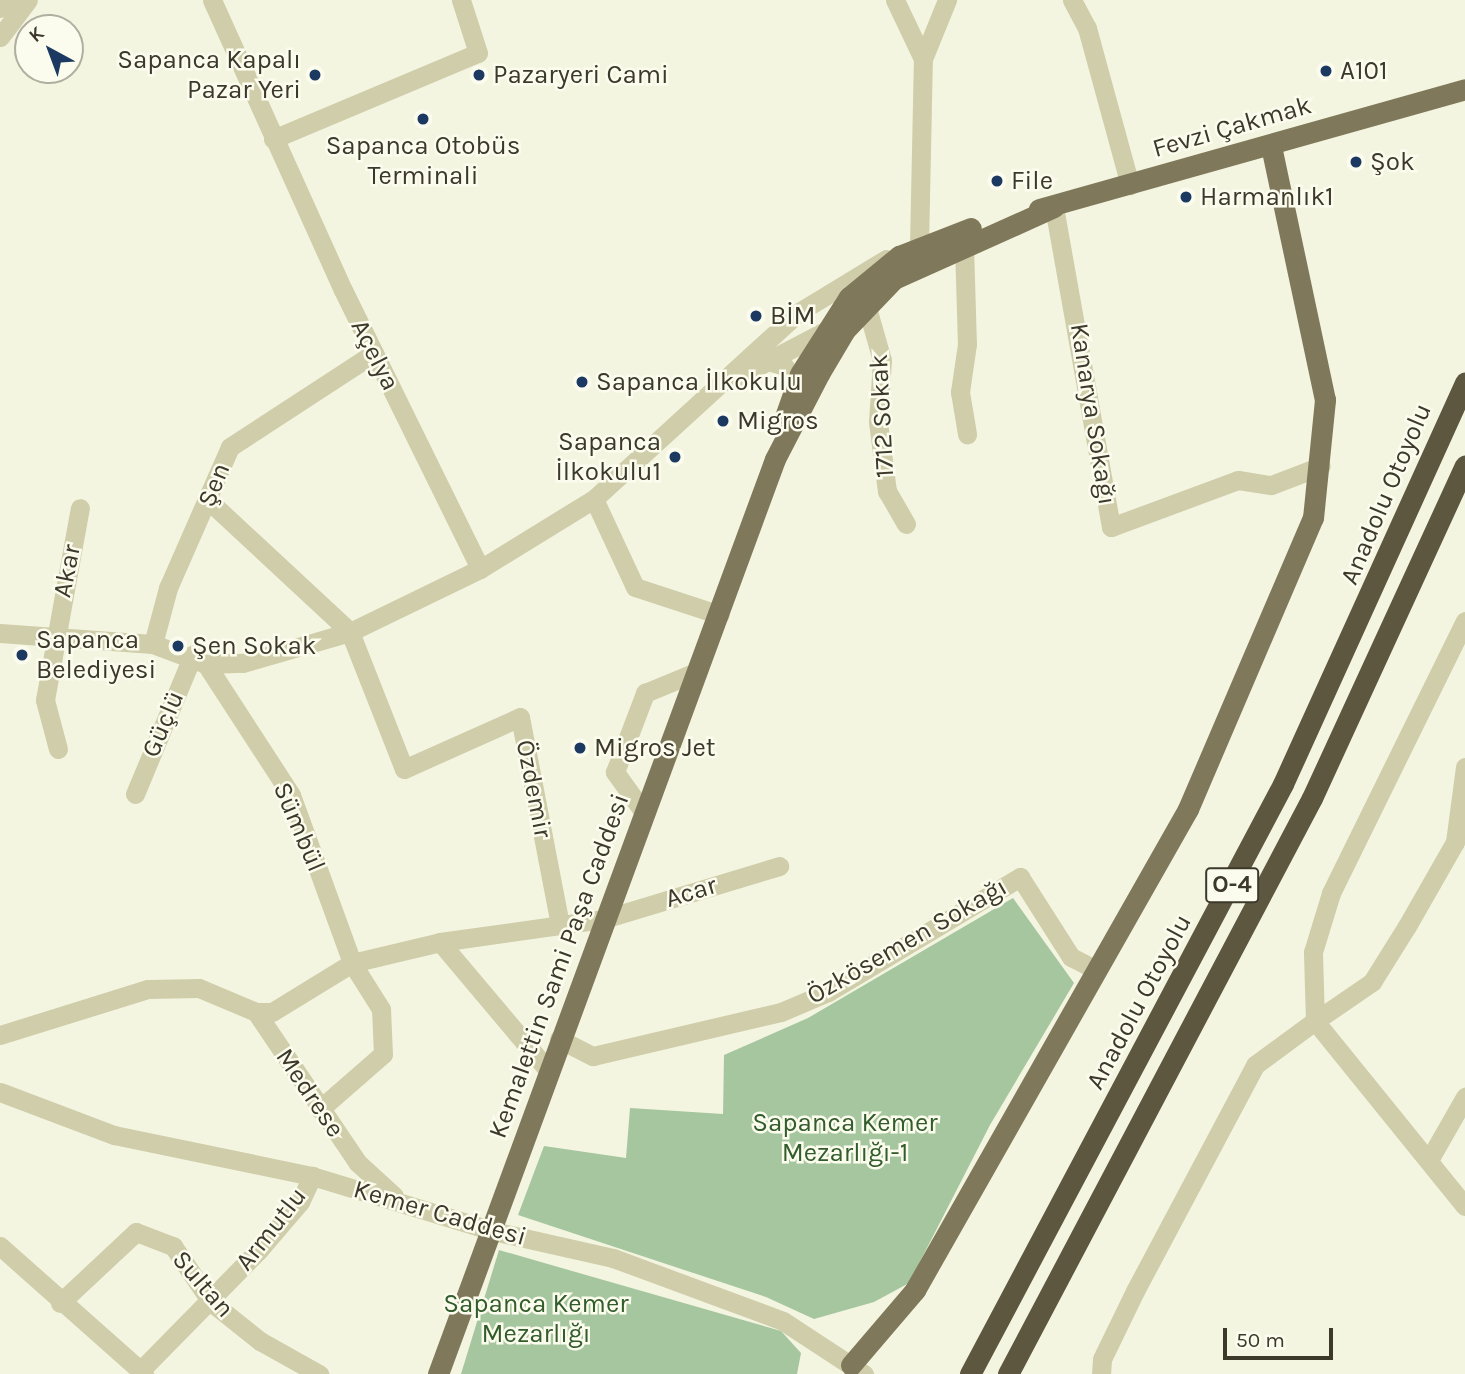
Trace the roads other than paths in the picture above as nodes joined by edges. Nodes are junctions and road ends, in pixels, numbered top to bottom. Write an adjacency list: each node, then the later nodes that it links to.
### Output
1 (27, 0): 7 (street); 8 (street)
2 (212, 0): 11 (street, Açelya)
3 (461, 0): 11 (street)
4 (895, 0): 9 (street)
5 (947, 0): 9 (street)
6 (1072, 0): 13 (street)
7 (0, 8)
8 (0, 37)
9 (923, 59): 16 (street)
10 (1465, 89): 12 (main road, Fevzi Çakmak)
11 (273, 139): 22 (street, Açelya)
12 (1271, 146): 13 (main road, Fevzi Çakmak); 30 (main road)
13 (1130, 185): 14 (main road, Fevzi Çakmak)
14 (1054, 207): 15 (main road, Kemalettin Sami Paşa Caddesi); 16 (main road, Kemalettin Sami Paşa Caddesi); 30 (street, Kanarya Sokağı)
15 (964, 245): 18 (main road, Kemalettin Sami Paşa Caddesi); 27 (street)
16 (919, 246): 17 (main road, Kemalettin Sami Paşa Caddesi)
17 (899, 256): 19 (street); 20 (main road, Kemalettin Sami Paşa Caddesi)
18 (859, 312): 20 (street); 21 (main road, Kemalettin Sami Paşa Caddesi); 34 (street, 1712 Sokak)
19 (790, 320): 20 (street); 26 (street)
20 (825, 329): 21 (street); 23 (street); 25 (main road, Kemalettin Sami Paşa Caddesi)
21 (832, 352): 28 (main road, Kemalettin Sami Paşa Caddesi)
22 (374, 353): 32 (street, Şen); 35 (street, Açelya)
23 (768, 361): 25 (street); 26 (street)
24 (1465, 382): 75 (highway, Anadolu Otoyolu / O-4)
25 (796, 387): 28 (main road, Kemalettin Sami Paşa Caddesi)
26 (695, 408): 31 (street)
27 (967, 434)
28 (775, 459): 36 (main road, Kemalettin Sami Paşa Caddesi)
29 (1465, 465): 76 (highway, O-4)
30 (1321, 466): 54 (main road)
31 (594, 499): 35 (street); 36 (street)
32 (208, 500): 38 (street); 41 (street, Şen)
33 (80, 508): 40 (street, Akar)
34 (906, 524)
35 (480, 569): 38 (street)
36 (720, 615): 43 (main road, Kemalettin Sami Paşa Caddesi)
37 (1465, 621): 56 (street)
38 (350, 632): 42 (street); 51 (street, Özdemir)
39 (0, 633): 40 (street)
40 (55, 634): 41 (street); 44 (street, Akar)
41 (153, 644): 42 (street)
42 (199, 660): 46 (street, Güçlü); 53 (street, Sümbül)
43 (698, 671): 47 (main road, Kemalettin Sami Paşa Caddesi); 47 (street)
44 (58, 749)
45 (1465, 767): 48 (street)
46 (135, 794)
47 (645, 814): 50 (main road, Kemalettin Sami Paşa Caddesi)
48 (1460, 844): 56 (street)
49 (779, 866): 50 (street, Acar)
50 (604, 919): 51 (street, Acar); 58 (main road, Kemalettin Sami Paşa Caddesi)
51 (560, 924): 52 (street, Acar)
52 (440, 943): 53 (street, Acar); 59 (street)
53 (352, 963): 55 (street, Acar); 62 (street, Sümbül)
54 (1093, 968): 58 (street, Özkösemen Sokağı); 71 (main road)
55 (256, 1012): 57 (street); 62 (street, Medrese)
56 (1315, 1021): 63 (street); 77 (street)
57 (0, 1035)
58 (559, 1039): 59 (main road, Kemalettin Sami Paşa Caddesi)
59 (547, 1069): 67 (main road, Kemalettin Sami Paşa Caddesi)
60 (0, 1092): 64 (street, Kemer Caddesi)
61 (1465, 1097): 63 (street)
62 (320, 1110): 65 (street, Medrese)
63 (1429, 1160): 66 (street)
64 (312, 1176): 65 (street, Kemer Caddesi); 69 (street, Armutlu)
65 (397, 1199): 67 (street, Kemer Caddesi)
66 (1465, 1206)
67 (493, 1231): 71 (street, Kemer Caddesi); 74 (main road, Kemalettin Sami Paşa Caddesi)
68 (0, 1246): 70 (street)
69 (211, 1302): 70 (street, Sultan); 72 (street, Armutlu); 73 (street, Sultan)
70 (60, 1303): 72 (street)
71 (854, 1371)
72 (142, 1372)
73 (319, 1374)
74 (438, 1374)
75 (970, 1374)
76 (1008, 1374)
77 (1101, 1374)

